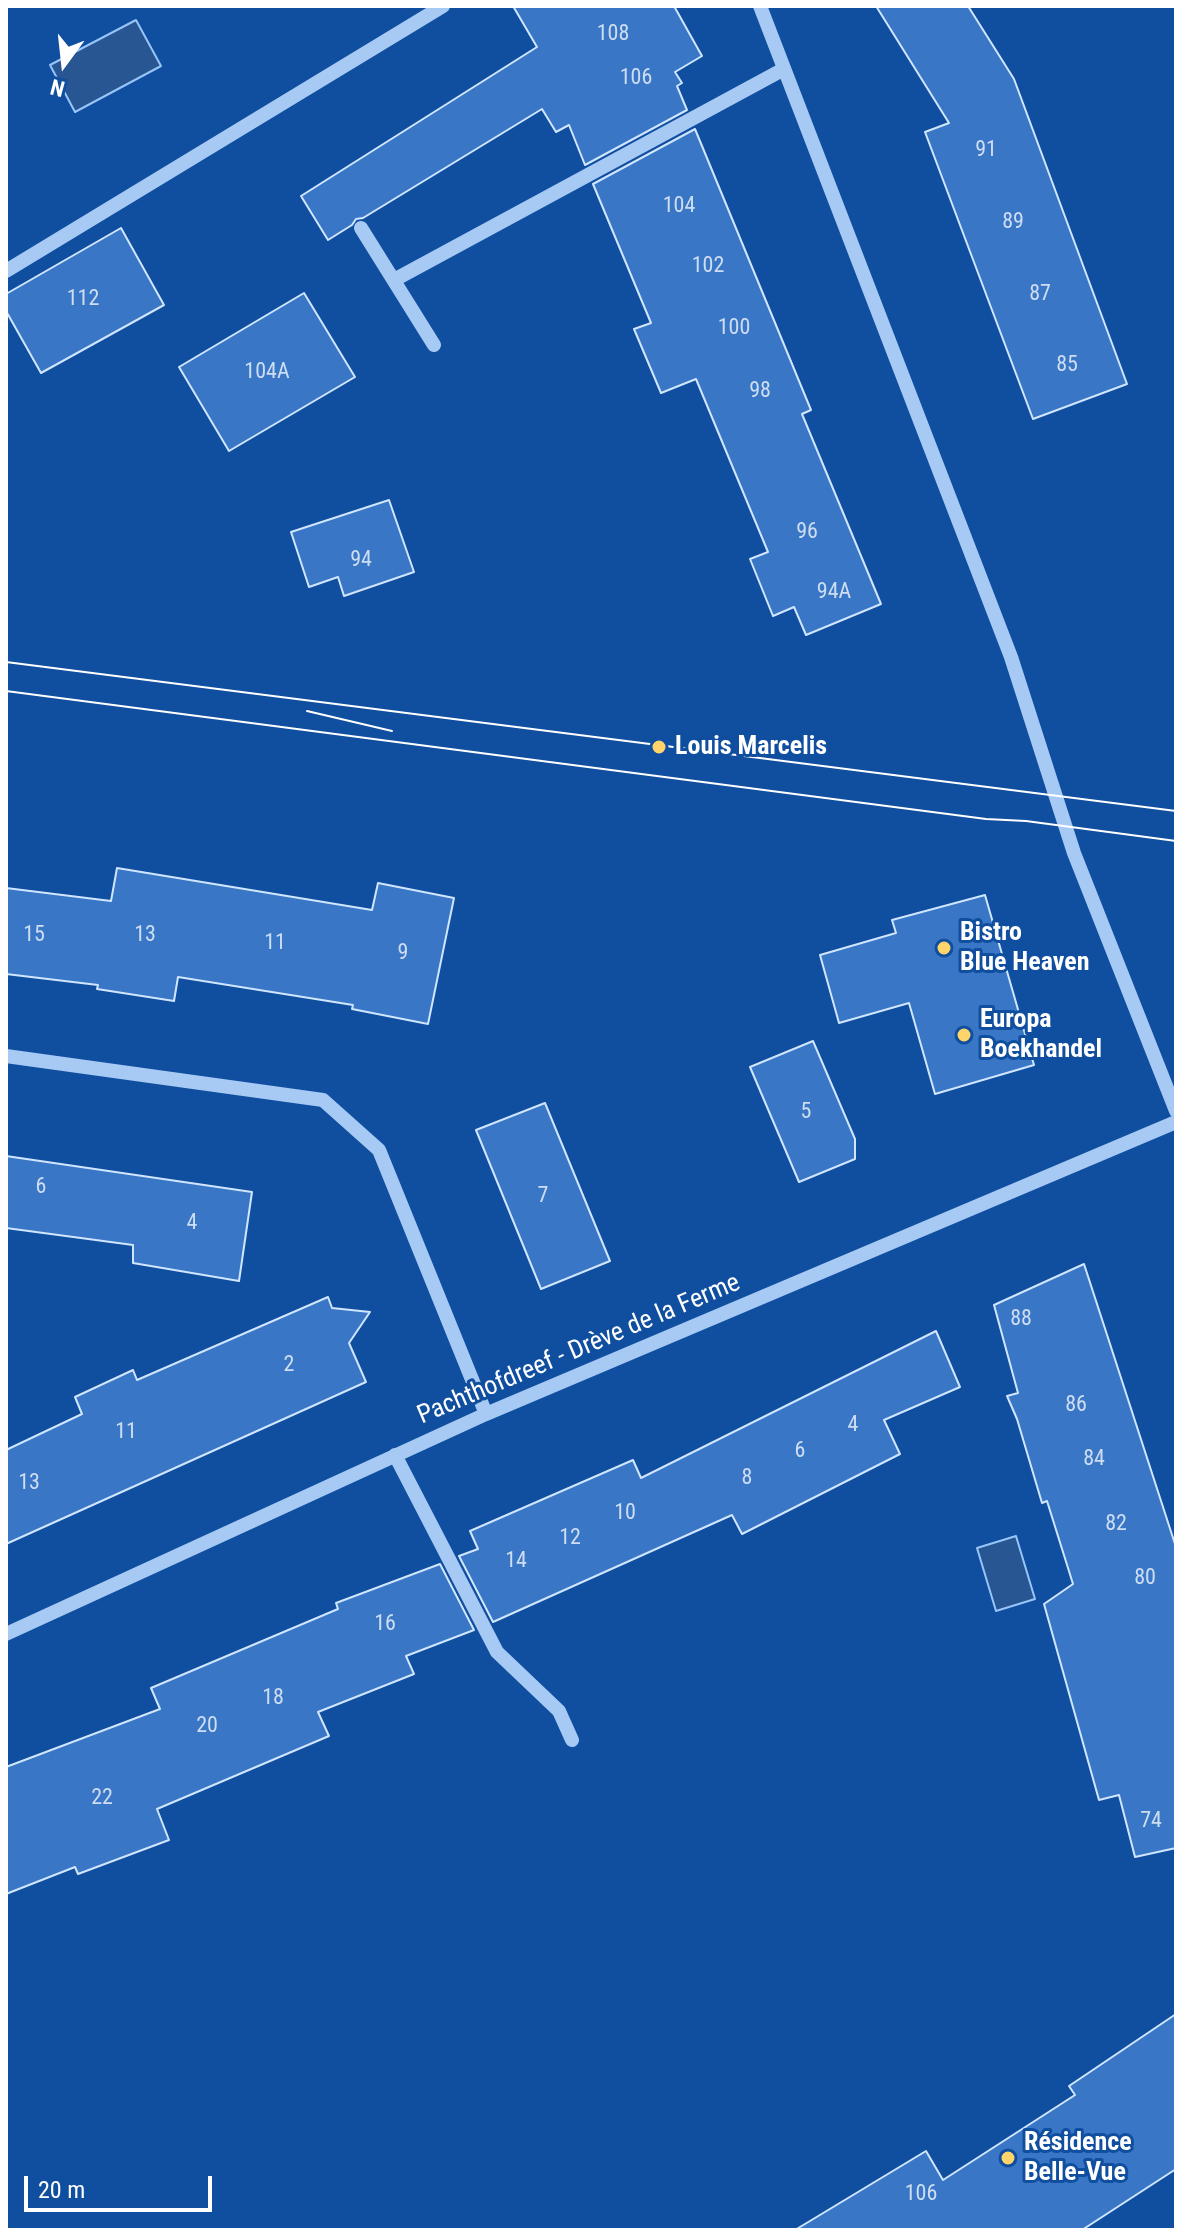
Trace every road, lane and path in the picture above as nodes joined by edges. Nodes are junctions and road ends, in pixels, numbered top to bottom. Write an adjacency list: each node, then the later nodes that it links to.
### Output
1 (443, 6): 5 (street)
2 (760, 6): 3 (street)
3 (784, 69): 6 (street); 9 (street)
4 (361, 228): 6 (street)
5 (6, 271)
6 (394, 280): 7 (street)
7 (434, 345)
8 (6, 1056): 11 (street)
9 (1176, 1111)
10 (1176, 1122): 11 (street, Pachthofdreef - Drève de la Ferme)
11 (486, 1414): 12 (street, Pachthofdreef - Drève de la Ferme)
12 (395, 1455): 13 (street, Pachthofdreef - Drève de la Ferme); 14 (street)
13 (6, 1634)
14 (572, 1740)

